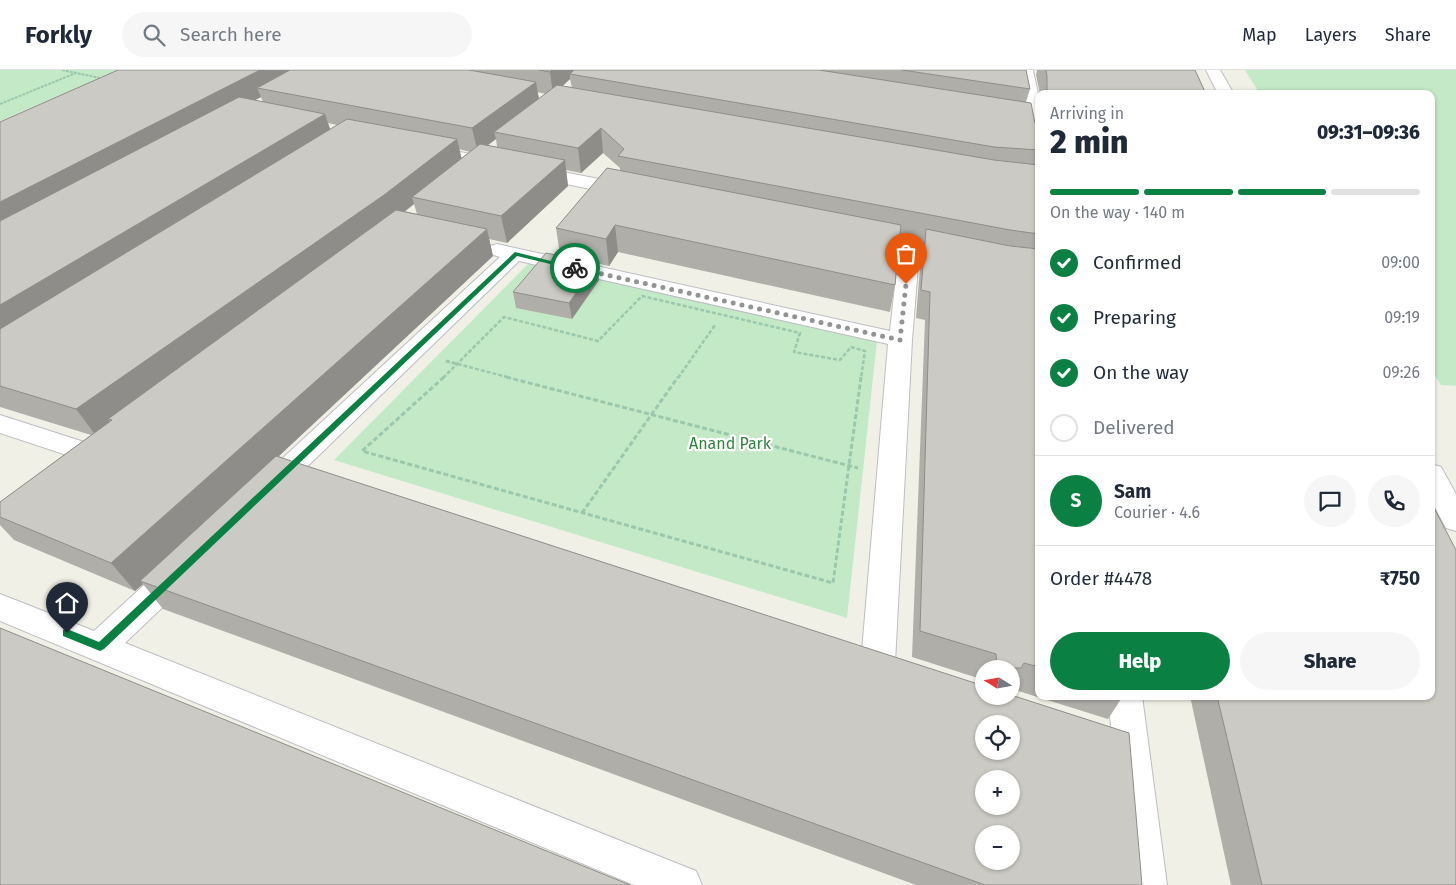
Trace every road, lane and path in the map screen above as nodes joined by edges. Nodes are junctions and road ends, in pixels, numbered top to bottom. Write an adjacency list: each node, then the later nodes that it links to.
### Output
1 (62, 70): 4 (path)
2 (1026, 70): 9 (street)
3 (1213, 70): 6 (street)
4 (76, 73): 5 (path); 7 (path)
5 (100, 78)
6 (1224, 90)
7 (0, 104)
8 (1015, 118): 9 (street)
9 (1034, 121): 10 (street)
10 (1035, 126)
11 (504, 143): 13 (street)
12 (406, 146): 13 (street)
13 (480, 161): 14 (street); 15 (street)
14 (459, 179)
15 (646, 194)
16 (842, 233): 18 (street)
17 (477, 245): 19 (street)
18 (910, 246): 20 (street); 22 (street)
19 (515, 254): 22 (street); 23 (street)
20 (975, 260)
21 (722, 315): 24 (path); 25 (path); 27 (path)
22 (900, 340): 29 (street)
23 (412, 352): 24 (path); 25 (path); 31 (street)
24 (458, 364): 32 (path)
25 (651, 415): 27 (path); 32 (path)
26 (0, 424): 28 (street)
27 (850, 466): 29 (path); 32 (path)
28 (75, 472)
29 (890, 477): 37 (street)
30 (1435, 481): 33 (street)
31 (251, 505)
32 (582, 513)
33 (1456, 520)
34 (201, 552): 36 (street)
35 (0, 607): 36 (street)
36 (100, 646): 39 (street)
37 (878, 663)
38 (1124, 700): 40 (street)
39 (682, 885)
40 (1147, 885)

